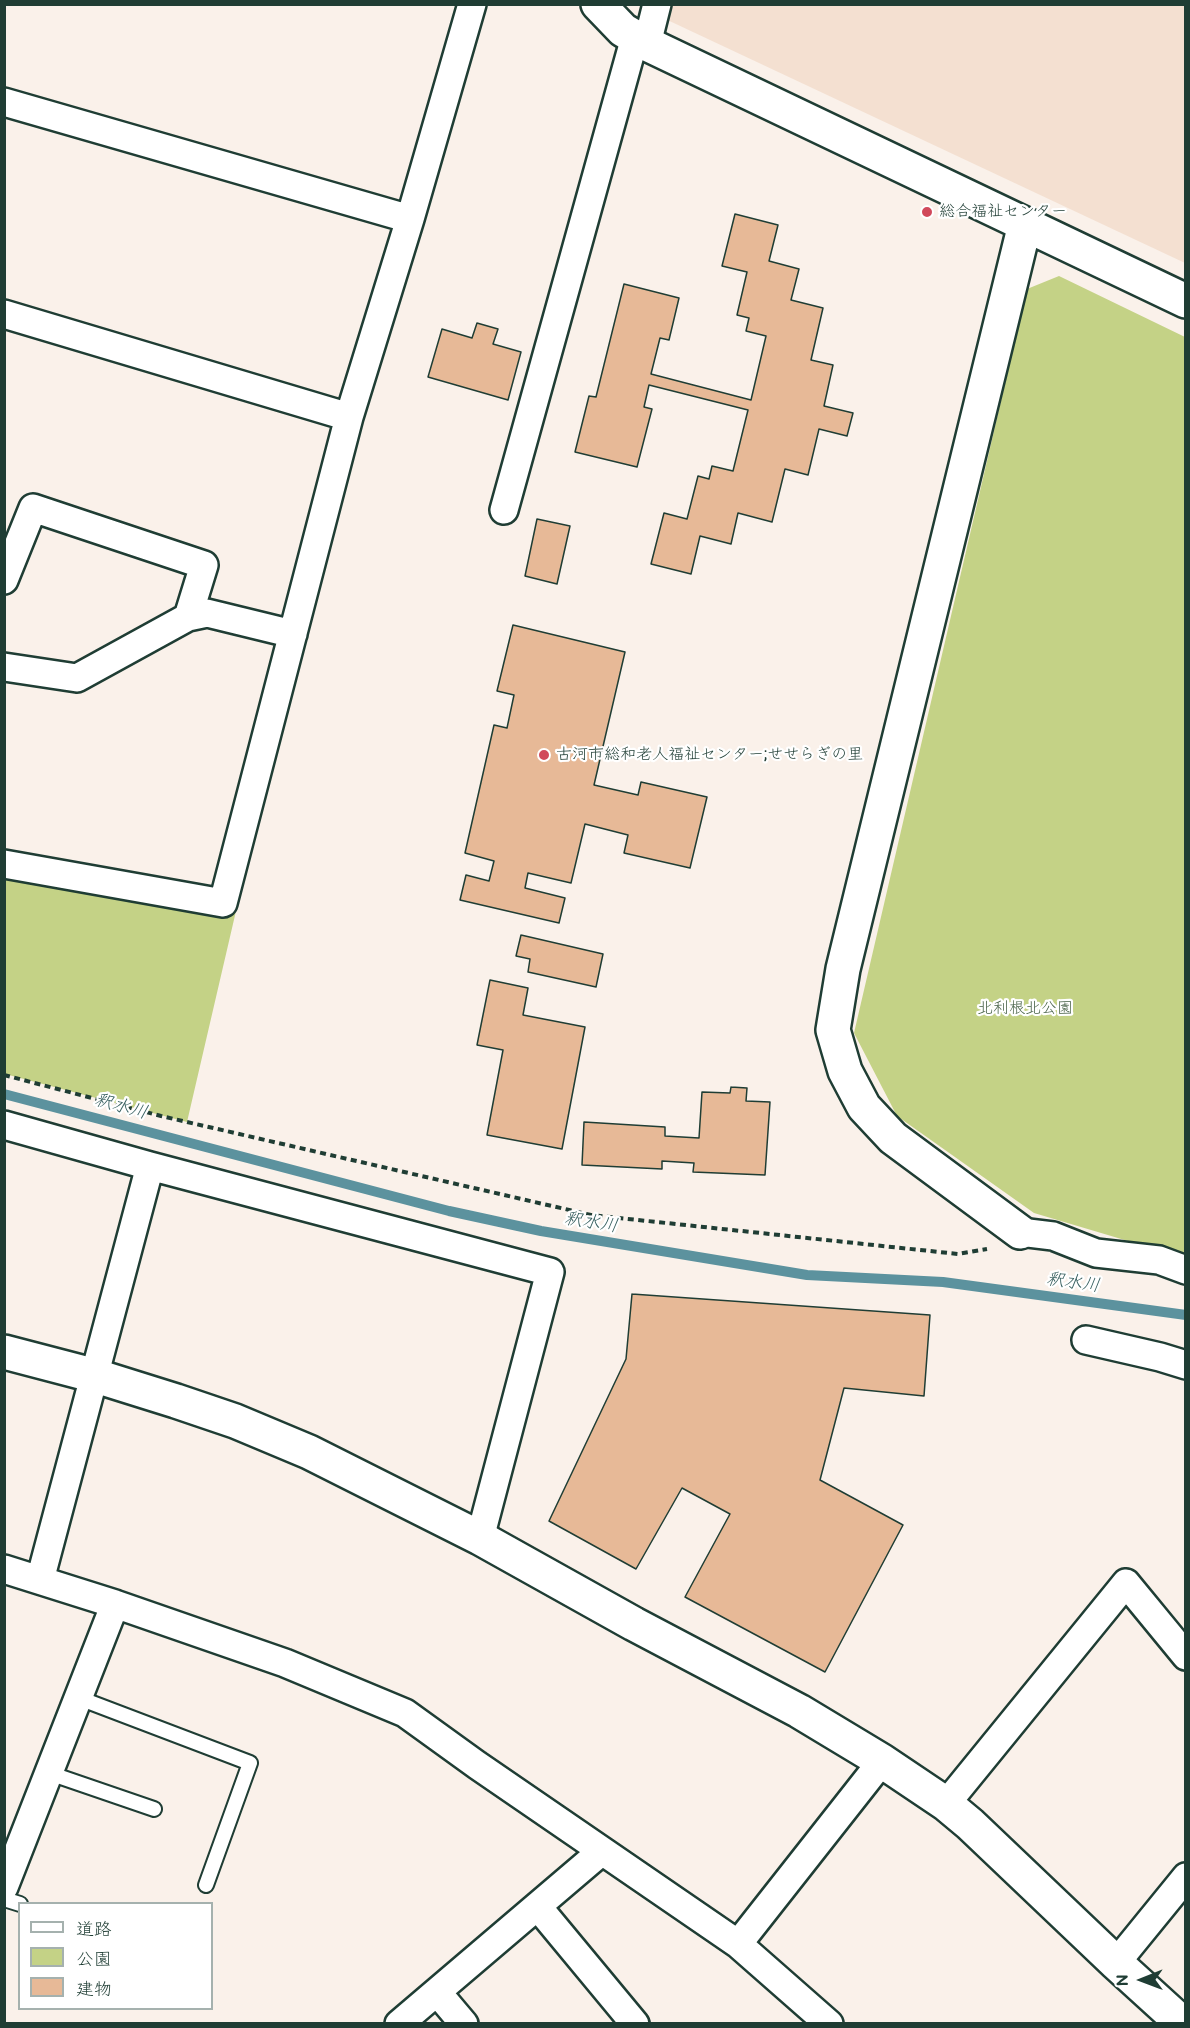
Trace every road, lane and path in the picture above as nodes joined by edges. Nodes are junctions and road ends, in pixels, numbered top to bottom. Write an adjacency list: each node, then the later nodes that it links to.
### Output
1 (472, 4): 6 (street)
2 (598, 4): 4 (street)
3 (657, 4): 4 (street)
4 (641, 40): 7 (street); 11 (street)
5 (4, 102): 6 (street)
6 (410, 219): 10 (street)
7 (1025, 224): 8 (street); 20 (street)
8 (1185, 301)
9 (4, 314): 10 (street)
10 (349, 417): 14 (street)
11 (504, 510)
12 (4, 580): 13 (street)
13 (188, 616): 14 (street); 15 (street)
14 (292, 634): 16 (street)
15 (4, 667)
16 (4, 864)
17 (4, 1075): 20 (path)
18 (4, 1125): 19 (street)
19 (150, 1166): 25 (street); 26 (street)
20 (1020, 1232): 21 (street)
21 (1185, 1270)
22 (1086, 1340): 24 (street)
23 (4, 1352): 25 (street)
24 (1185, 1365)
25 (96, 1376): 26 (street); 28 (street)
26 (480, 1538): 32 (street)
27 (4, 1569): 28 (street)
28 (40, 1580): 29 (street)
29 (115, 1604): 31 (street); 36 (street)
30 (1185, 1656): 34 (street)
31 (79, 1698): 33 (street); 38 (lane)
32 (882, 1761): 34 (street); 41 (street)
33 (49, 1773): 35 (lane); 39 (street)
34 (946, 1804): 42 (street)
35 (154, 1809)
36 (602, 1851): 40 (street); 41 (street)
37 (1185, 1876): 42 (street)
38 (206, 1885)
39 (4, 1887)
40 (538, 1906): 43 (street); 46 (street)
41 (738, 1944): 47 (street)
42 (1116, 1963): 48 (street)
43 (437, 1992): 44 (street); 45 (street)
44 (399, 2024)
45 (464, 2024)
46 (634, 2024)
47 (829, 2024)
48 (1183, 2024)

